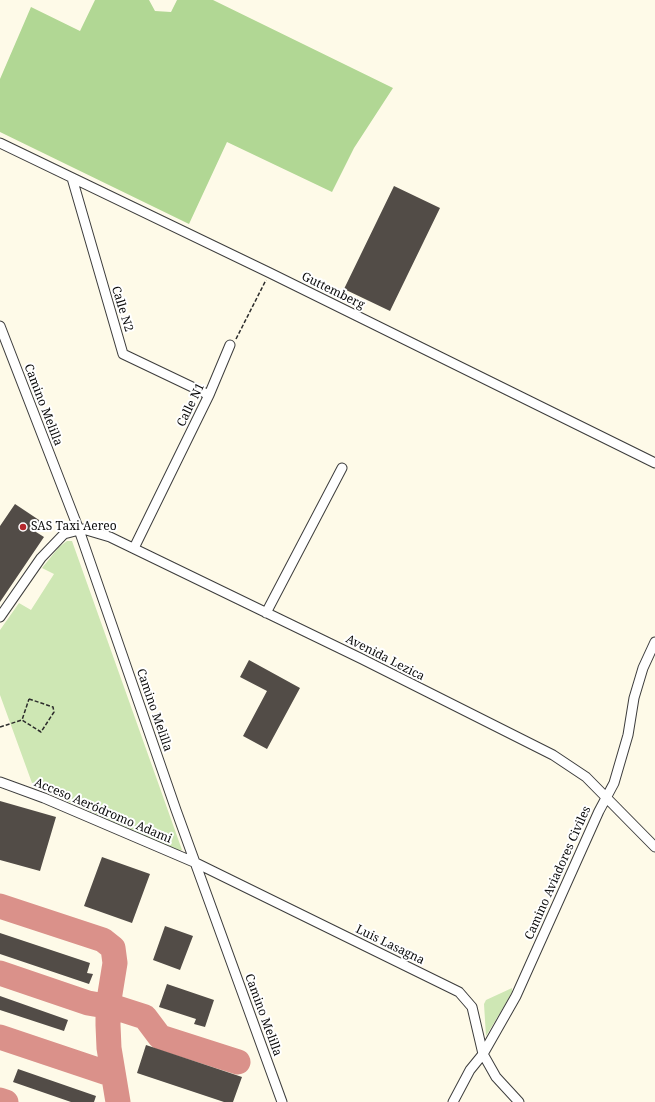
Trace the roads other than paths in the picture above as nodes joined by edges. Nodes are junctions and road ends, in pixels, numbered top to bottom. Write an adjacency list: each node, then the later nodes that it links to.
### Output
1 (0, 143): 2 (street, Guttemberg)
2 (72, 178): 5 (street, Calle N2); 6 (street, Guttemberg)
3 (0, 326): 8 (street, Camino Melilla)
4 (230, 345): 5 (street, Calle N1)
5 (209, 395): 9 (street, Calle N1)
6 (655, 463)
7 (342, 468): 10 (street)
8 (79, 530): 9 (street, Avenida Lezica); 11 (street); 16 (street, Camino Melilla)
9 (134, 548): 10 (street, Avenida Lezica)
10 (266, 613): 14 (street, Avenida Lezica)
11 (0, 617)
12 (655, 642): 14 (street, Camino Aviadores Civiles)
13 (0, 782): 16 (street, Acceso Aeródromo Adami)
14 (607, 797): 15 (street, Avenida Lezica); 17 (street, Camino Aviadores Civiles)
15 (655, 847)
16 (196, 863): 17 (street, Luis Lasagna); 18 (street, Camino Melilla)
17 (483, 1054): 19 (street, Camino Aviadores Civiles); 20 (street, Luis Lasagna)
18 (282, 1102)
19 (453, 1102)
20 (519, 1102)

